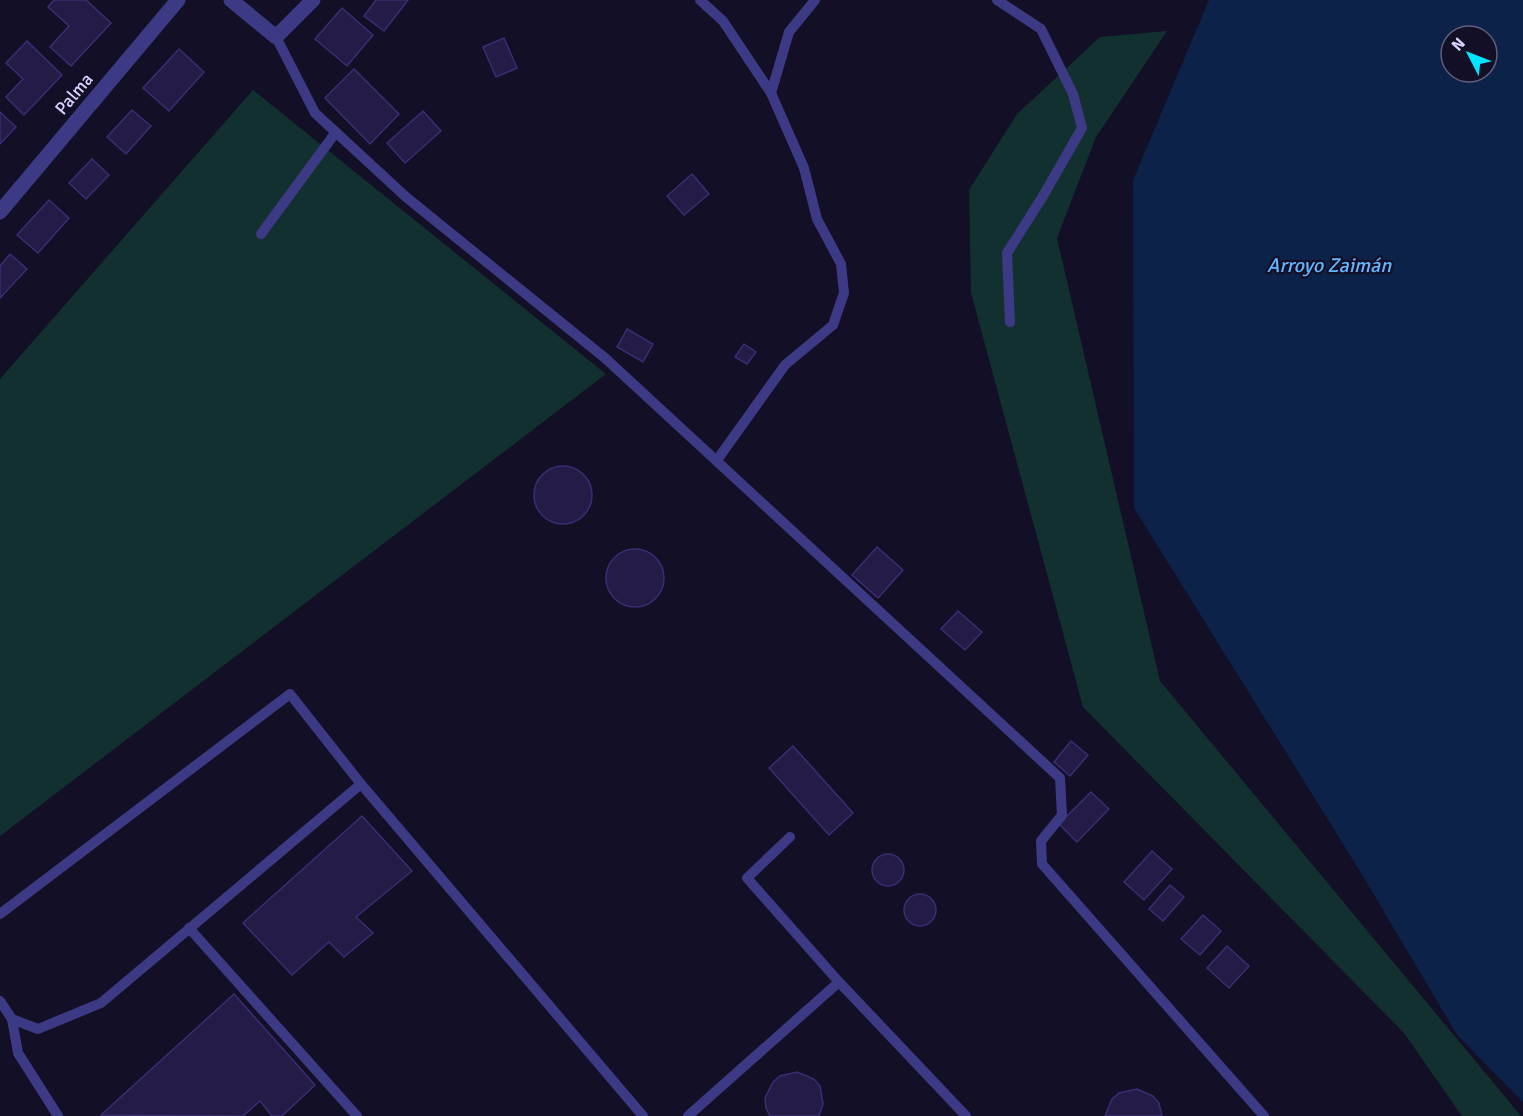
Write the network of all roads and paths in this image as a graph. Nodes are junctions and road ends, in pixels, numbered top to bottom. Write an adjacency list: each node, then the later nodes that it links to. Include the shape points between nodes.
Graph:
1 (178, 0): 10 (street, Palma)
2 (231, 0): 7 (street)
3 (314, 0): 7 (street)
4 (700, 0): 8 (lane, via 723,21)
5 (815, 0): 8 (lane, via 789,32)
6 (997, 0): 12 (lane, via 1041,29 1073,94 1082,128 1007,253)
7 (276, 37): 9 (lane, via 315,113)
8 (771, 93): 13 (lane, via 804,168 817,219 841,264 844,293 833,325 785,365)
9 (336, 132): 11 (lane); 13 (lane, via 406,197 605,358)
10 (0, 212)
11 (261, 234)
12 (1010, 322)
13 (717, 460): 26 (lane, via 1060,778 1062,815 1041,841 1042,864)
14 (360, 784): 16 (lane, via 290,694); 17 (lane); 23 (lane)
15 (790, 837): 18 (lane, via 747,878)
16 (0, 914)
17 (189, 928): 20 (lane, via 101,1003 38,1029); 22 (lane)
18 (838, 982): 24 (lane); 25 (lane)
19 (0, 1001): 20 (lane)
20 (12, 1019): 21 (lane, via 18,1053)
21 (58, 1116)
22 (357, 1116)
23 (643, 1116)
24 (688, 1116)
25 (966, 1116)
26 (1264, 1116)

